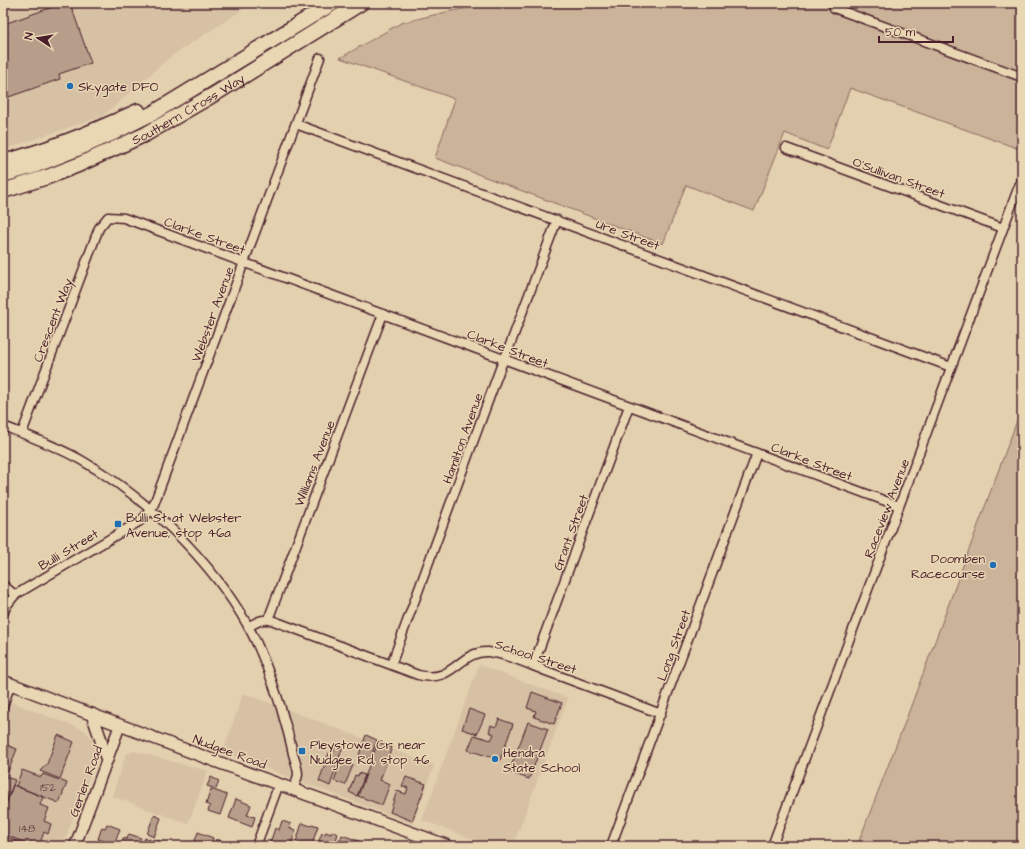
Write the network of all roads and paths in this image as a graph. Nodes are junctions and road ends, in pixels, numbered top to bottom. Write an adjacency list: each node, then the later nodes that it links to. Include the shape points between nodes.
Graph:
1 (334, 3): 6 (highway, Southern Cross Way)
2 (361, 3): 12 (highway, Southern Cross Way, via 146,134 78,165)
3 (834, 8): 5 (street)
4 (320, 58): 7 (street, Webster Avenue)
5 (1022, 77)
6 (169, 104): 9 (highway, via 148,106 81,136); 10 (highway, Southern Cross Way, via 109,135 34,166)
7 (296, 124): 14 (street, Ure Street); 16 (street, Webster Avenue)
8 (786, 148): 15 (street, O'Sullivan Street)
9 (3, 162)
10 (3, 175)
11 (1022, 178): 15 (street, Raceview Avenue)
12 (3, 191)
13 (108, 217): 16 (street, Clarke Street, via 124,218); 22 (street, Crescent Way, via 99,228)
14 (556, 220): 18 (street, Hamilton Avenue); 19 (street, Ure Street)
15 (1003, 228): 19 (street, Raceview Avenue)
16 (244, 262): 17 (street, Clarke Street); 25 (street, Webster Avenue)
17 (383, 314): 18 (street, Clarke Street); 29 (street, Williams Avenue)
18 (504, 359): 20 (street, Clarke Street); 31 (street, Hamilton Avenue)
19 (951, 367): 24 (street, Raceview Avenue)
20 (629, 406): 23 (street, Clarke Street); 32 (street, Grant Street)
21 (3, 426): 22 (street)
22 (22, 433): 25 (street, via 93,467 133,494)
23 (757, 453): 24 (street, Clarke Street); 36 (street, Long Street)
24 (899, 506): 45 (street, Raceview Avenue)
25 (151, 510): 27 (street, Bulli Street, via 140,521); 30 (street, via 210,570)
26 (3, 585): 27 (street)
27 (15, 595): 28 (street, Bulli Street)
28 (3, 614)
29 (268, 620): 30 (street, via 258,621); 31 (street, School Street)
30 (248, 627): 40 (street, via 272,682 288,731 298,775)
31 (391, 665): 32 (street, School Street, via 425,677 437,676 448,672 470,655 494,652)
32 (532, 666): 36 (street, School Street)
33 (8, 683): 34 (lane); 35 (main road, Nudgee Road)
34 (3, 712)
35 (92, 714): 37 (main road, Nudgee Road); 38 (main road)
36 (660, 714): 44 (street, Long Street)
37 (120, 725): 38 (street, Gerler Road); 39 (main road, Nudgee Road)
38 (107, 760): 42 (street, Gerler Road)
39 (279, 784): 40 (main road, Nudgee Road); 43 (street)
40 (293, 789): 41 (main road, Nudgee Road)
41 (444, 845)
42 (75, 846)
43 (256, 846)
44 (612, 846)
45 (772, 846)

